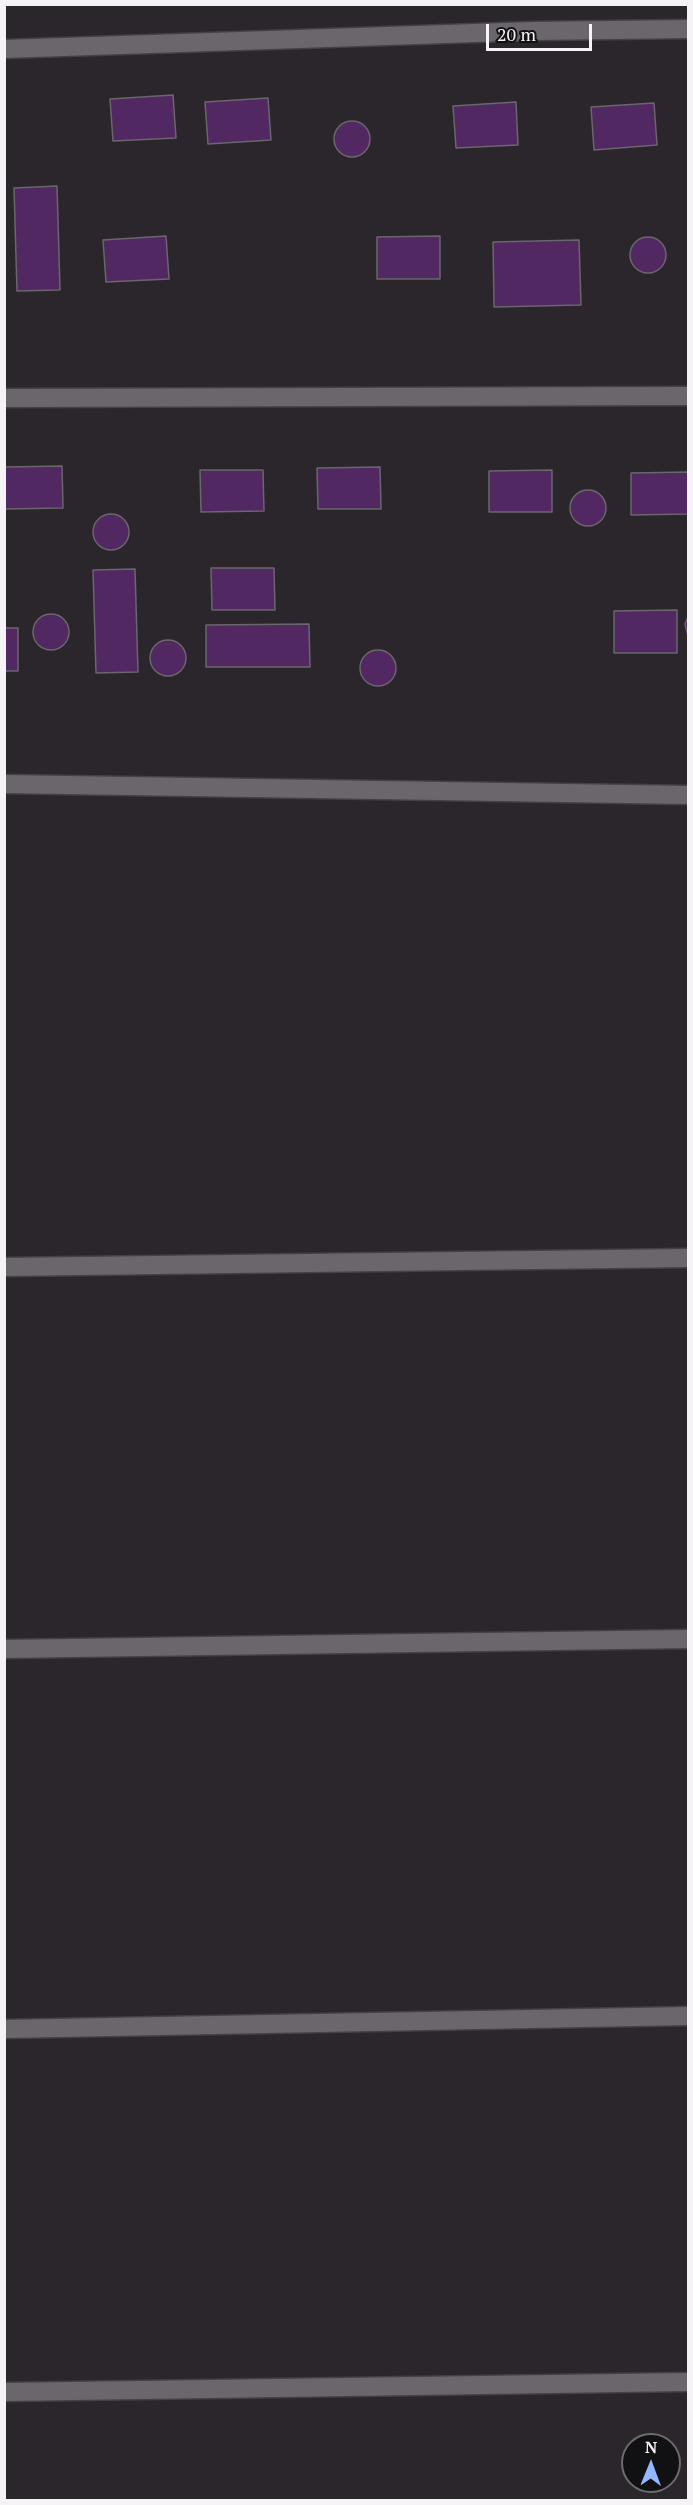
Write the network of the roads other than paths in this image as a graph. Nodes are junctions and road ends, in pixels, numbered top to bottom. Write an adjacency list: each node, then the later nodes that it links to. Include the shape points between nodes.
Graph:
1 (688, 30): 2 (street)
2 (4, 49)
3 (688, 396): 4 (street)
4 (4, 398)
5 (4, 784): 6 (street)
6 (688, 795)
7 (688, 1258): 8 (street)
8 (4, 1267)
9 (688, 1639): 10 (street)
10 (4, 1649)
11 (688, 2016): 12 (street)
12 (4, 2029)
13 (688, 2382): 14 (street)
14 (4, 2392)

